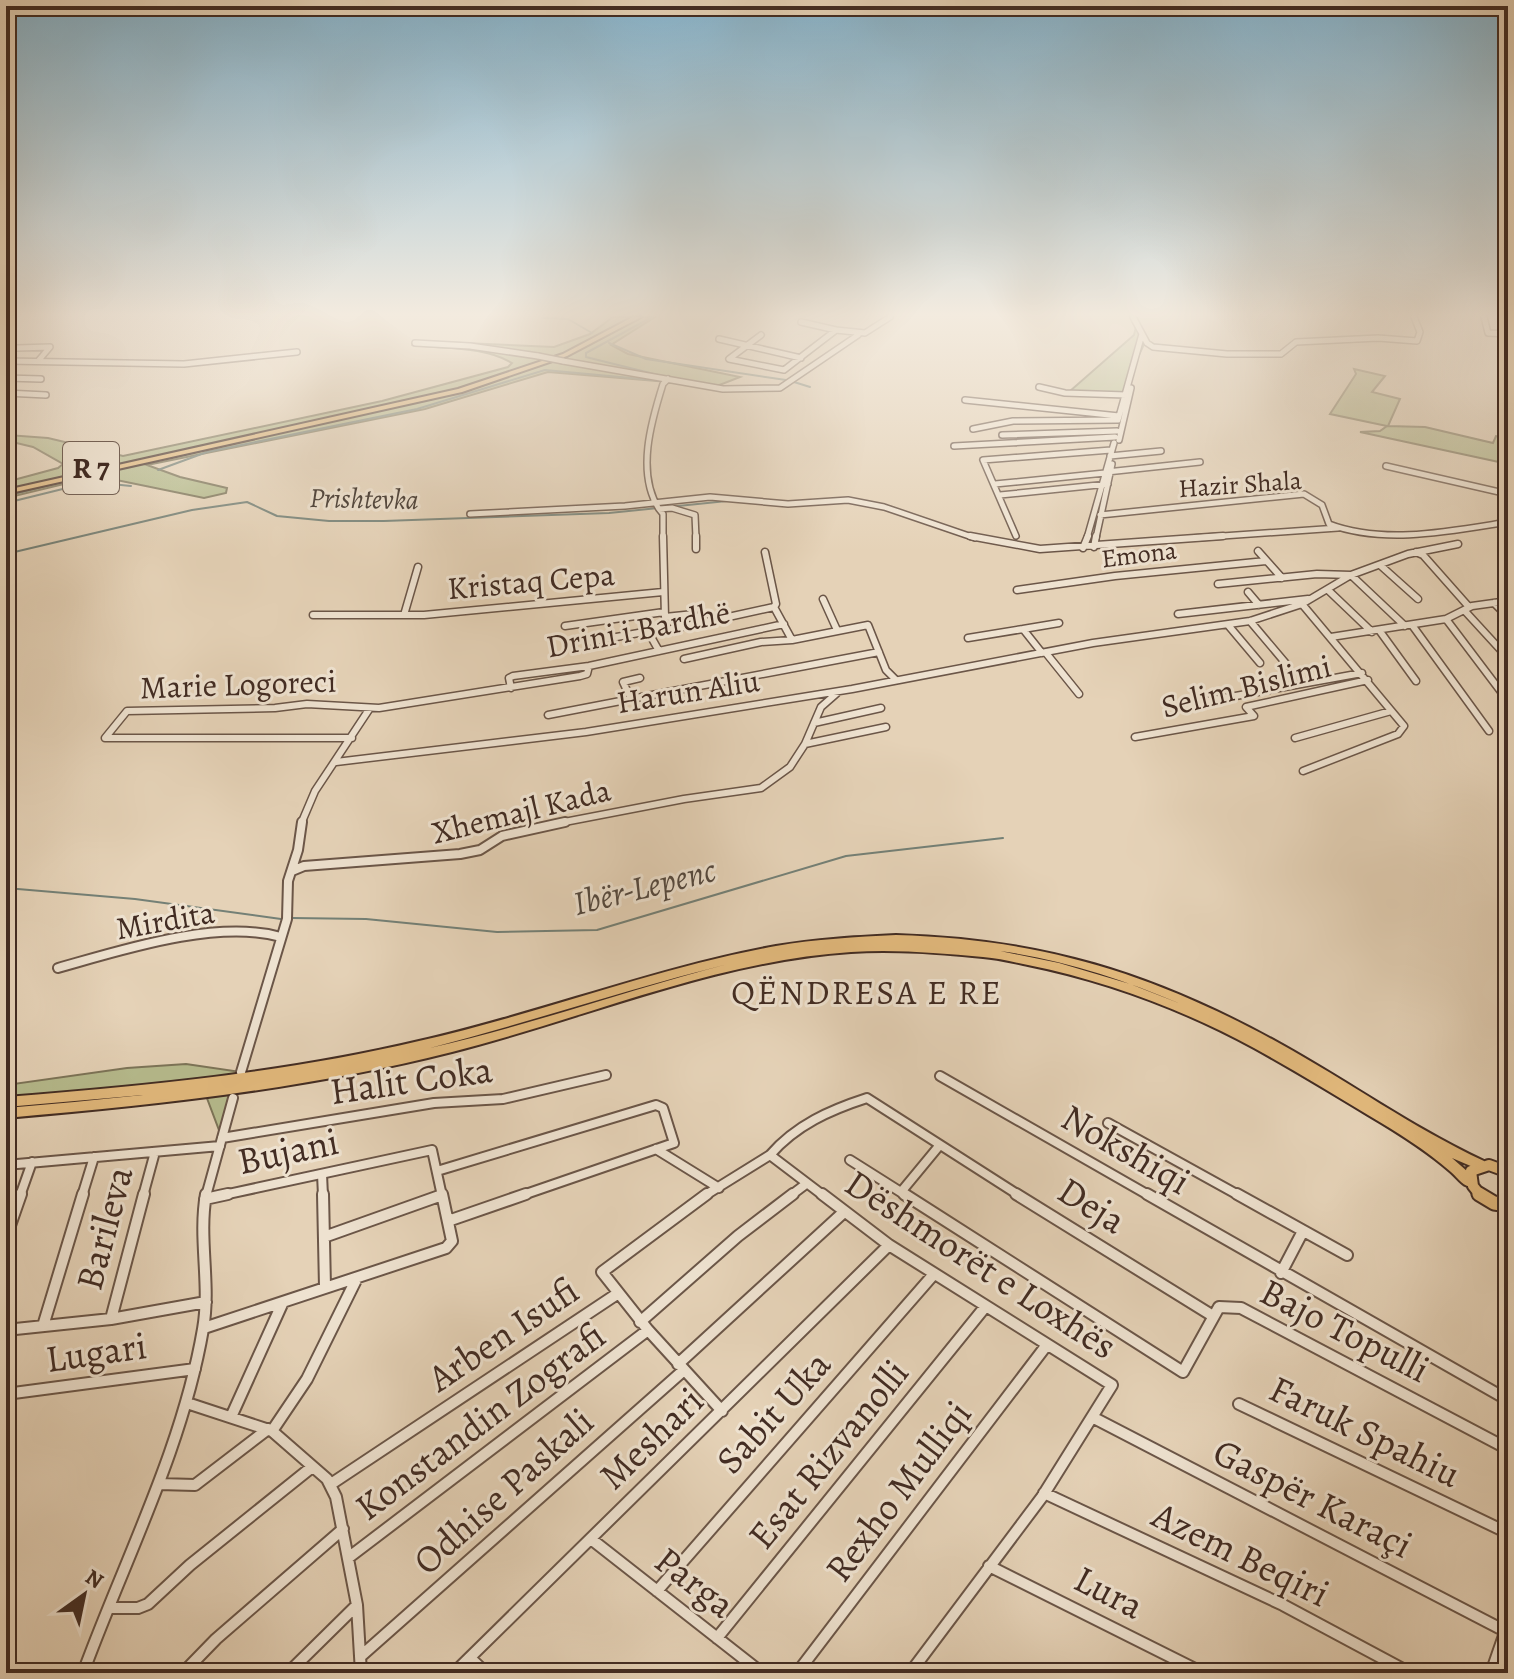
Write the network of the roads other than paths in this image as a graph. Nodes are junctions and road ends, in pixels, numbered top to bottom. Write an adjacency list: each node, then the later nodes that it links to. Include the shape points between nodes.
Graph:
1 (433, 395): 18 (highway, R 7)
2 (443, 395): 18 (highway, R 7)
3 (660, 395): 21 (street, via 651,421 648,493)
4 (1126, 395): 6 (street); 9 (street)
5 (965, 400): 6 (street)
6 (1119, 418): 7 (street, via 1013,421); 9 (street)
7 (973, 429)
8 (1002, 435): 9 (street)
9 (1116, 439): 10 (street); 12 (street)
10 (954, 446)
11 (1161, 451): 12 (street)
12 (1111, 454): 15 (street); 16 (street, via 983,460)
13 (1200, 462): 15 (street)
14 (1386, 466): 19 (street)
15 (1107, 473): 16 (street); 17 (street)
16 (995, 484): 20 (street)
17 (1105, 484): 20 (street); 23 (street); 25 (street)
18 (6, 491)
19 (1508, 494)
20 (1000, 495): 27 (street)
21 (656, 506): 22 (street); 30 (street, via 710,497 788,504 848,500 1011,547); 31 (street, via 695,515); 43 (street, via 663,514)
22 (470, 514)
23 (1100, 515): 25 (street); 26 (street, Hazir Shala, via 1306,494 1320,502 1329,524)
24 (1508, 522): 26 (street, Hazir Shala, via 1396,535)
25 (1095, 525): 29 (street); 30 (street)
26 (1338, 528): 29 (street)
27 (1016, 536)
28 (1458, 544): 34 (street, Harun Aliu)
29 (1094, 547): 30 (street)
30 (1083, 548)
31 (696, 549)
32 (1258, 551): 35 (street)
33 (765, 552): 52 (street)
34 (1416, 552): 36 (street, Harun Aliu); 53 (street)
35 (1266, 561): 39 (street); 41 (street, Emona)
36 (1380, 565): 38 (street, Harun Aliu); 47 (street)
37 (418, 567): 57 (street, Kristaq Cepa)
38 (1351, 575): 39 (street); 42 (street, Harun Aliu); 66 (street)
39 (1282, 578): 40 (street)
40 (1218, 584)
41 (1017, 590)
42 (1328, 590): 45 (street, Harun Aliu); 70 (street)
43 (663, 592): 54 (street); 57 (street, Kristaq Cepa)
44 (1248, 592): 51 (street)
45 (1314, 598): 50 (street, Harun Aliu); 51 (street)
46 (823, 599): 69 (street)
47 (1418, 599)
48 (1508, 601): 49 (street)
49 (1494, 603): 53 (street); 58 (street)
50 (1302, 604): 60 (street, Harun Aliu); 71 (street)
51 (1259, 605): 55 (street)
52 (774, 607): 61 (street); 63 (street)
53 (1466, 609): 59 (street); 78 (street)
54 (664, 612): 61 (street, via 665,617 694,614); 65 (street)
55 (1178, 614)
56 (313, 615): 57 (street, Kristaq Cepa)
57 (404, 615)
58 (1508, 617)
59 (1446, 619): 66 (street); 93 (street)
60 (1250, 621): 64 (street, Harun Aliu); 82 (street)
61 (701, 623): 68 (street)
62 (1059, 623): 67 (street)
63 (784, 624): 73 (street); 75 (street, Drini i Bardhë)
64 (1228, 625): 77 (street, Harun Aliu); 80 (street)
65 (565, 626)
66 (1408, 626): 70 (street); 100 (street)
67 (1023, 629): 72 (street); 77 (street)
68 (667, 630)
69 (837, 630): 73 (street); 76 (street, via 869,626)
70 (1376, 631): 71 (street); 87 (street)
71 (1331, 637): 83 (street)
72 (968, 638)
73 (792, 640): 79 (street)
74 (589, 642): 75 (street, via 644,632)
75 (659, 651): 81 (street, Drini i Bardhë)
76 (879, 652): 85 (street); 91 (street)
77 (1044, 653): 85 (street, Harun Aliu); 90 (street)
78 (1508, 658)
79 (684, 659)
80 (1260, 663)
81 (589, 666): 88 (street, Marie Logoreci, via 585,675); 88 (street, Drini i Bardhë, via 513,676)
82 (1288, 666)
83 (1362, 673): 86 (street); 92 (street)
84 (640, 678): 91 (street, via 623,682)
85 (895, 679): 89 (street, Harun Aliu)
86 (1368, 680): 96 (street); 101 (street, Selim Bislimi, via 1246,707 1254,716)
87 (1416, 681)
88 (511, 688): 94 (street, Marie Logoreci)
89 (840, 691): 98 (street, via 821,707); 105 (street, Harun Aliu, via 566,735)
90 (1079, 694)
91 (631, 699): 97 (street)
92 (1208, 701)
93 (1508, 701)
94 (370, 708): 102 (street); 102 (street, Marie Logoreci, via 307,704 130,710 105,736)
95 (881, 708): 98 (street)
96 (1391, 711): 103 (street); 106 (street, via 1404,726 1401,732)
97 (548, 715)
98 (814, 723): 104 (street)
99 (886, 727): 104 (street)
100 (1489, 731)
101 (1135, 737)
102 (352, 738): 105 (street)
103 (1295, 738)
104 (805, 744): 107 (street, Xhemajl Kada, via 781,776 761,788 529,829 460,854)
105 (336, 762): 107 (street, via 315,791 301,824)
106 (1303, 771)
107 (292, 871): 108 (street)
108 (281, 937): 109 (street, Mirdita, via 263,931 230,933 121,951); 110 (street)
109 (58, 968)
110 (241, 1072)
111 (606, 1075): 117 (street, Halit Coka, via 503,1099 434,1103)
112 (940, 1076): 144 (street, Nokshiqi)
113 (233, 1098): 117 (street)
114 (6, 1102): 126 (highway, via 279,1073 472,1033 756,954 839,942 933,940 1050,956 1177,996 1249,1030)
115 (6, 1113): 130 (highway, via 166,1098 316,1076 474,1042 780,957 857,948 933,948 1048,963 1182,1006 1298,1067 1439,1156)
116 (1108, 1123): 139 (street, Nokshiqi)
117 (221, 1142): 120 (street, Halit Coka); 135 (street)
118 (939, 1146): 121 (street, Deja, via 867,1098 819,1117); 133 (street); 152 (street, Deja)
119 (656, 1149): 127 (street, via 674,1143 659,1105); 132 (street); 138 (street)
120 (155, 1152): 122 (street, Halit Coka); 153 (street, Barileva)
121 (770, 1155): 131 (street, Dëshmorët e Loxhës); 132 (street)
122 (94, 1157): 124 (street, Halit Coka); 154 (street)
123 (850, 1160): 133 (street)
124 (32, 1162): 125 (street, Halit Coka); 140 (street)
125 (6, 1165)
126 (1480, 1165): 128 (main road); 130 (main road, via 1471,1171)
127 (437, 1171): 129 (street, Bujani, via 432,1150); 134 (street)
128 (1508, 1172)
129 (322, 1174): 135 (street, Bujani); 141 (street)
130 (1471, 1183): 136 (main road, via 1485,1199)
131 (806, 1184): 137 (street, Dëshmorët e Loxhës); 155 (street, Konstandin Zografi, via 738,1236)
132 (719, 1188): 148 (street, via 605,1266 602,1272)
133 (901, 1192): 152 (street, Bajo Topulli, via 1183,1372)
134 (442, 1195): 138 (street); 141 (street)
135 (205, 1199): 149 (street)
136 (1507, 1205)
137 (844, 1212): 142 (street, Dëshmorët e Loxhës); 159 (street, Odhise Paskali)
138 (448, 1221): 146 (street, via 452,1241 446,1248)
139 (1303, 1231): 143 (street, Nokshiqi); 144 (street)
140 (6, 1237)
141 (324, 1237): 147 (street)
142 (889, 1245): 145 (street, Dëshmorët e Loxhës); 165 (street, Meshari)
143 (1347, 1255)
144 (1281, 1273): 162 (street, Nokshiqi)
145 (934, 1274): 151 (street, Dëshmorët e Loxhës); 179 (street, Sabit Uka)
146 (357, 1278): 147 (street); 168 (street, via 307,1379)
147 (325, 1287): 150 (street)
148 (617, 1294): 155 (street, Arben Isufi); 172 (street, Arben Isufi)
149 (206, 1302): 153 (street); 156 (street)
150 (283, 1302): 156 (street); 166 (street)
151 (985, 1307): 158 (street, Dëshmorët e Loxhës); 183 (street, Esat Rizvanolli)
152 (1213, 1316): 169 (street, Bajo Topulli, via 1224,1306 1253,1313)
153 (111, 1319): 154 (street)
154 (43, 1326): 157 (street)
155 (644, 1326): 159 (street, Arben Isufi); 177 (street, Konstandin Zografi)
156 (204, 1328): 160 (street)
157 (6, 1330)
158 (1046, 1346): 167 (street, Dëshmorët e Loxhës, via 1112,1385); 193 (street, Rexho Mulliqi)
159 (681, 1367): 165 (street, Arben Isufi); 184 (street, Odhise Paskali)
160 (195, 1369): 161 (street, Lugari); 163 (street)
161 (6, 1394)
162 (1508, 1400)
163 (187, 1403): 166 (street); 171 (street)
164 (1239, 1404): 175 (street, Faruk Spahiu)
165 (722, 1411): 176 (street, Meshari)
166 (231, 1417): 168 (street)
167 (1094, 1418): 173 (street, Dëshmorët e Loxhës); 182 (street, Gaspër Karaçi)
168 (270, 1430): 170 (street); 171 (street, via 195,1485)
169 (1508, 1449)
170 (312, 1467): 172 (street); 181 (street, via 143,1607)
171 (159, 1484): 181 (street)
172 (331, 1484): 174 (street)
173 (1044, 1493): 178 (street, Dëshmorët e Loxhës); 196 (street, Azem Beqiri, via 1283,1605)
174 (343, 1529): 177 (street); 187 (street)
175 (1508, 1533)
176 (591, 1539): 179 (street, Parga); 185 (street, Meshari)
177 (348, 1558): 180 (street)
178 (989, 1566): 194 (street, Dëshmorët e Loxhës); 195 (street, Lura)
179 (657, 1591): 183 (street, Parga)
180 (357, 1605): 184 (street); 188 (street)
181 (109, 1608): 186 (street)
182 (1506, 1628): 197 (street)
183 (717, 1638): 192 (street, Parga)
184 (361, 1656): 189 (street)
185 (470, 1658): 190 (street, Meshari); 191 (street)
186 (86, 1670)
187 (183, 1673)
188 (288, 1673)
189 (361, 1673)
190 (454, 1673)
191 (486, 1673)
192 (762, 1673)
193 (797, 1673)
194 (910, 1673)
195 (1203, 1673)
196 (1410, 1673)
197 (1491, 1673)

